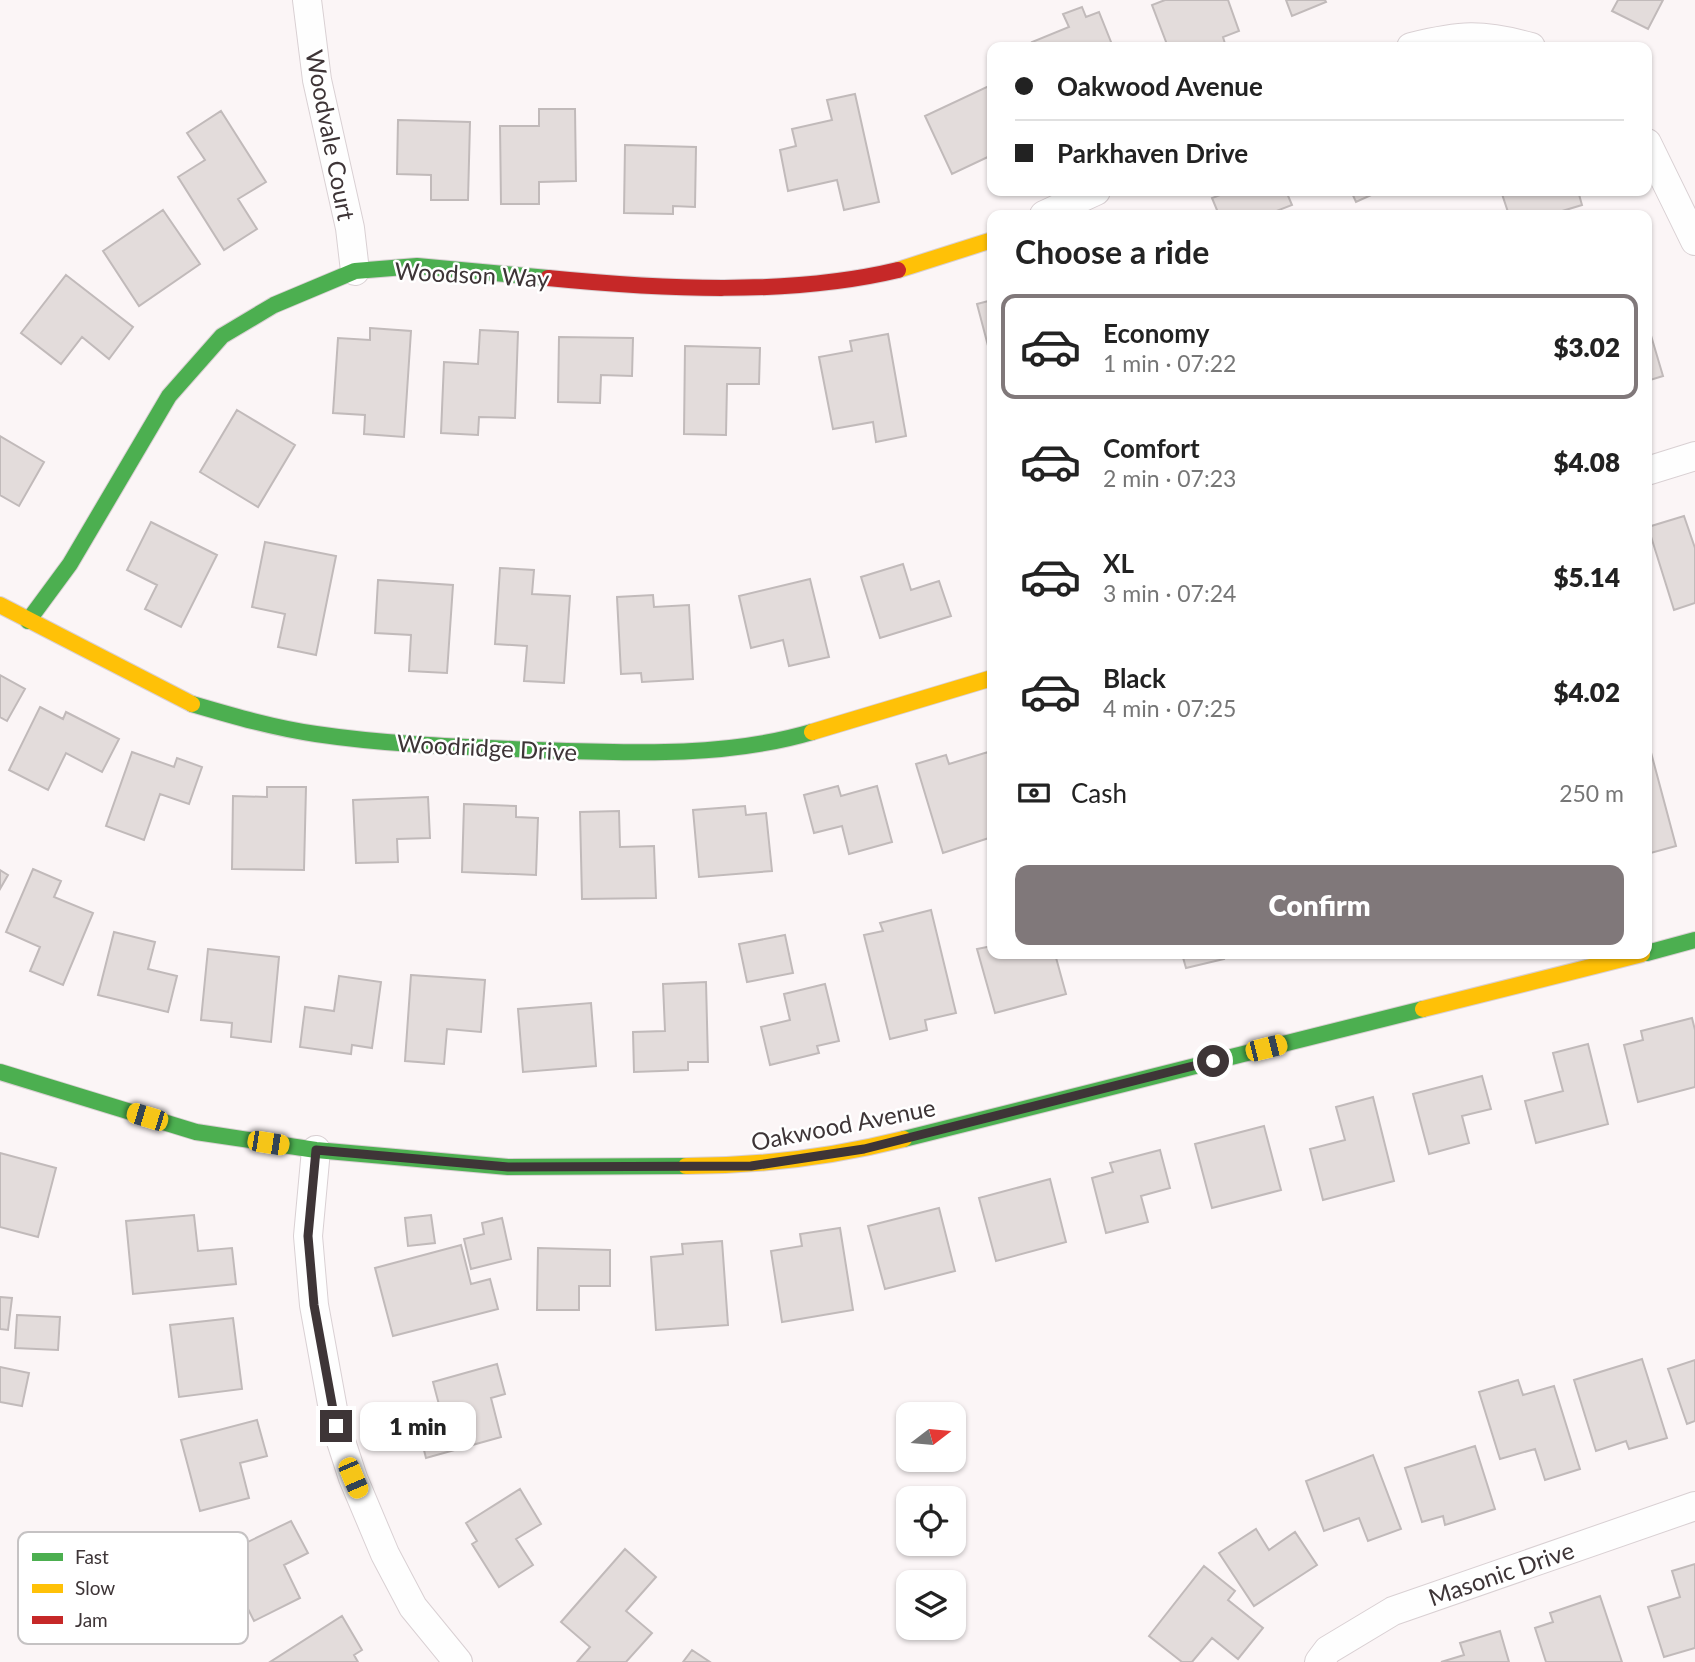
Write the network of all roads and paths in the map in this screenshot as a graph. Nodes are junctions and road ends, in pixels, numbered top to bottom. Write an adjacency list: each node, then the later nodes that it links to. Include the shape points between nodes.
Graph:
1 (307, 0): 9 (street, Woodvale Court, via 317,80 351,228)
2 (1432, 42): 3 (street, via 1458,36)
3 (1513, 42)
4 (1652, 153): 8 (street)
5 (1085, 196): 6 (street)
6 (1055, 210)
7 (987, 242): 9 (street, Woodson Way, via 851,281 777,287 596,283 417,267)
8 (1695, 242)
9 (355, 271): 13 (street, Woodson Way, via 274,305 222,336 169,396 70,564)
10 (1695, 456): 11 (street)
11 (1652, 469)
12 (0, 606): 13 (street, Woodridge Drive)
13 (29, 621): 14 (street, Woodridge Drive, via 184,701 314,734 404,744 617,753 703,751 774,743)
14 (987, 679)
15 (1695, 940): 16 (street, Oakwood Avenue)
16 (1652, 951)
17 (1620, 959): 19 (street, Oakwood Avenue, via 864,1149 751,1166 508,1167)
18 (0, 1072): 19 (street, Oakwood Avenue, via 196,1132)
19 (316, 1150): 21 (street, via 308,1236 314,1305 336,1426 353,1478 401,1586)
20 (1695, 1506): 22 (street, Masonic Drive, via 1393,1611 1328,1650)
21 (458, 1662)
22 (1320, 1662)

